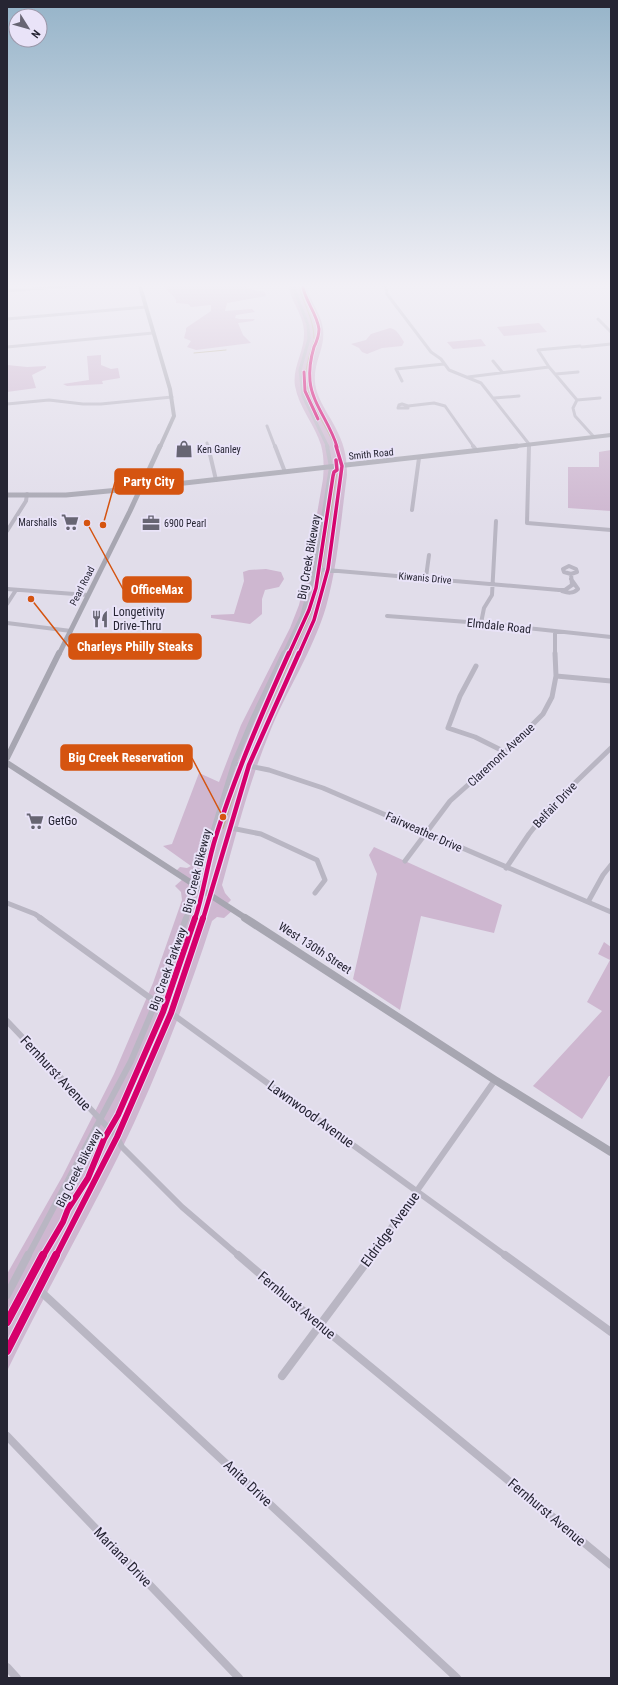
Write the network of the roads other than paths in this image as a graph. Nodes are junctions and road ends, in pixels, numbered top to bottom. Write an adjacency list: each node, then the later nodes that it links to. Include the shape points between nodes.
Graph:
1 (493, 361): 8 (street)
2 (162, 362): 14 (main road, Pearl Road)
3 (302, 362): 28 (street, Big Creek Parkway, via 300,370 303,396 326,442)
4 (311, 362): 27 (street, Big Creek Parkway, via 310,382 314,396 334,437)
5 (546, 362): 7 (street)
6 (444, 364): 11 (street, via 449,370); 12 (street, via 396,369)
7 (549, 367): 8 (street); 10 (street)
8 (502, 372): 11 (street)
9 (578, 372): 10 (street)
10 (556, 374): 17 (street)
11 (467, 377): 15 (street, via 481,383)
12 (402, 381)
13 (519, 396): 15 (street)
14 (172, 397): 18 (street, via 101,404 49,400); 31 (main road, Pearl Road, via 172,422)
15 (494, 398): 24 (street)
16 (600, 398): 17 (street)
17 (577, 400): 22 (street, via 573,408 575,416)
18 (7, 404)
19 (408, 406): 25 (street, via 434,403 445,406)
20 (267, 426): 29 (street)
21 (611, 435): 22 (main road, Smith Road)
22 (594, 437): 24 (main road, Smith Road)
23 (207, 443): 30 (street)
24 (529, 444): 25 (main road, Smith Road); 36 (street, via 527,523)
25 (475, 451): 26 (main road, Smith Road)
26 (419, 458): 27 (main road, Smith Road); 34 (street)
27 (342, 466): 28 (main road, Smith Road); 40 (street, Big Creek Parkway)
28 (331, 467): 29 (main road, Smith Road); 39 (street, Big Creek Parkway)
29 (285, 472): 30 (main road, Smith Road)
30 (216, 480): 31 (main road, Smith Road)
31 (140, 488): 32 (main road, Smith Road); 46 (main road, Pearl Road)
32 (27, 494): 33 (main road, Smith Road); 37 (street, via 26,501)
33 (7, 495)
34 (412, 510)
35 (496, 521): 42 (street)
36 (611, 530)
37 (7, 531)
38 (429, 556): 41 (street)
39 (315, 569): 40 (street, Kiwanis Drive); 61 (street, Big Creek Parkway, via 302,616)
40 (328, 569): 41 (street, Kiwanis Drive); 62 (street, Big Creek Parkway, via 314,620)
41 (426, 577): 42 (street, Kiwanis Drive)
42 (492, 584): 45 (street, Kiwanis Drive); 50 (street, via 492,595 484,608)
43 (7, 589): 44 (street)
44 (16, 590): 46 (street); 47 (street)
45 (560, 590): 45 (street, Kiwanis Drive, via 567,593 578,589 571,576 572,585)
46 (88, 595): 51 (main road, Pearl Road)
47 (7, 604)
48 (387, 616): 50 (street, Elmdale Road)
49 (7, 623): 51 (street)
50 (481, 623): 52 (street, Elmdale Road)
51 (71, 631): 59 (main road, Pearl Road)
52 (555, 632): 53 (street, Elmdale Road); 55 (street, Claremont Avenue)
53 (611, 637)
54 (476, 666): 58 (street, via 448,728 475,737)
55 (556, 676): 56 (street); 58 (street, Claremont Avenue, via 552,697 543,714)
56 (611, 681)
57 (611, 748): 67 (street, Belfair Drive, via 551,806)
58 (505, 752): 64 (street, Claremont Avenue, via 450,802)
59 (7, 758)
60 (7, 763): 68 (main road, West 130th Street)
61 (234, 763): 62 (street, Fairweather Drive); 68 (street, Big Creek Parkway)
62 (249, 765): 63 (street, Big Creek Parkway); 64 (street, Fairweather Drive, via 322,788)
63 (231, 828): 69 (street, via 261,834 317,860 325,880); 70 (street, Big Creek Parkway)
64 (425, 832): 65 (street, Claremont Avenue); 67 (street, Fairweather Drive)
65 (405, 861)
66 (611, 864): 71 (street)
67 (506, 868): 71 (street, Fairweather Drive)
68 (196, 884): 70 (main road, West 130th Street); 74 (street, Big Creek Parkway)
69 (315, 893)
70 (212, 894): 75 (street, Big Creek Parkway); 77 (main road, West 130th Street)
71 (588, 902): 73 (street, Fairweather Drive)
72 (7, 903): 74 (street, Lawnwood Avenue, via 35,914)
73 (611, 912)
74 (156, 1002): 75 (street, Lawnwood Avenue); 78 (street, Big Creek Parkway, via 131,1061)
75 (171, 1013): 79 (street, Big Creek Parkway); 81 (street, Lawnwood Avenue)
76 (7, 1021): 78 (street, Fernhurst Avenue)
77 (495, 1080): 80 (main road, West 130th Street); 81 (street, Eldridge Avenue)
78 (100, 1121): 79 (street, Fernhurst Avenue); 83 (street, Big Creek Parkway)
79 (117, 1138): 82 (street, Big Creek Parkway); 84 (street, Fernhurst Avenue, via 122,1147 182,1207)
80 (611, 1152)
81 (418, 1191): 84 (street, Eldridge Avenue); 85 (street, Lawnwood Avenue)
82 (38, 1289): 86 (street, Big Creek Parkway); 93 (street, Anita Drive)
83 (7, 1295)
84 (321, 1326): 87 (street, Eldridge Avenue); 89 (street, Fernhurst Avenue)
85 (611, 1332)
86 (7, 1351)
87 (282, 1376)
88 (7, 1436): 92 (street, Mariana Drive)
89 (611, 1565)
90 (7, 1667): 91 (street)
91 (16, 1678)
92 (240, 1678)
93 (458, 1678)

